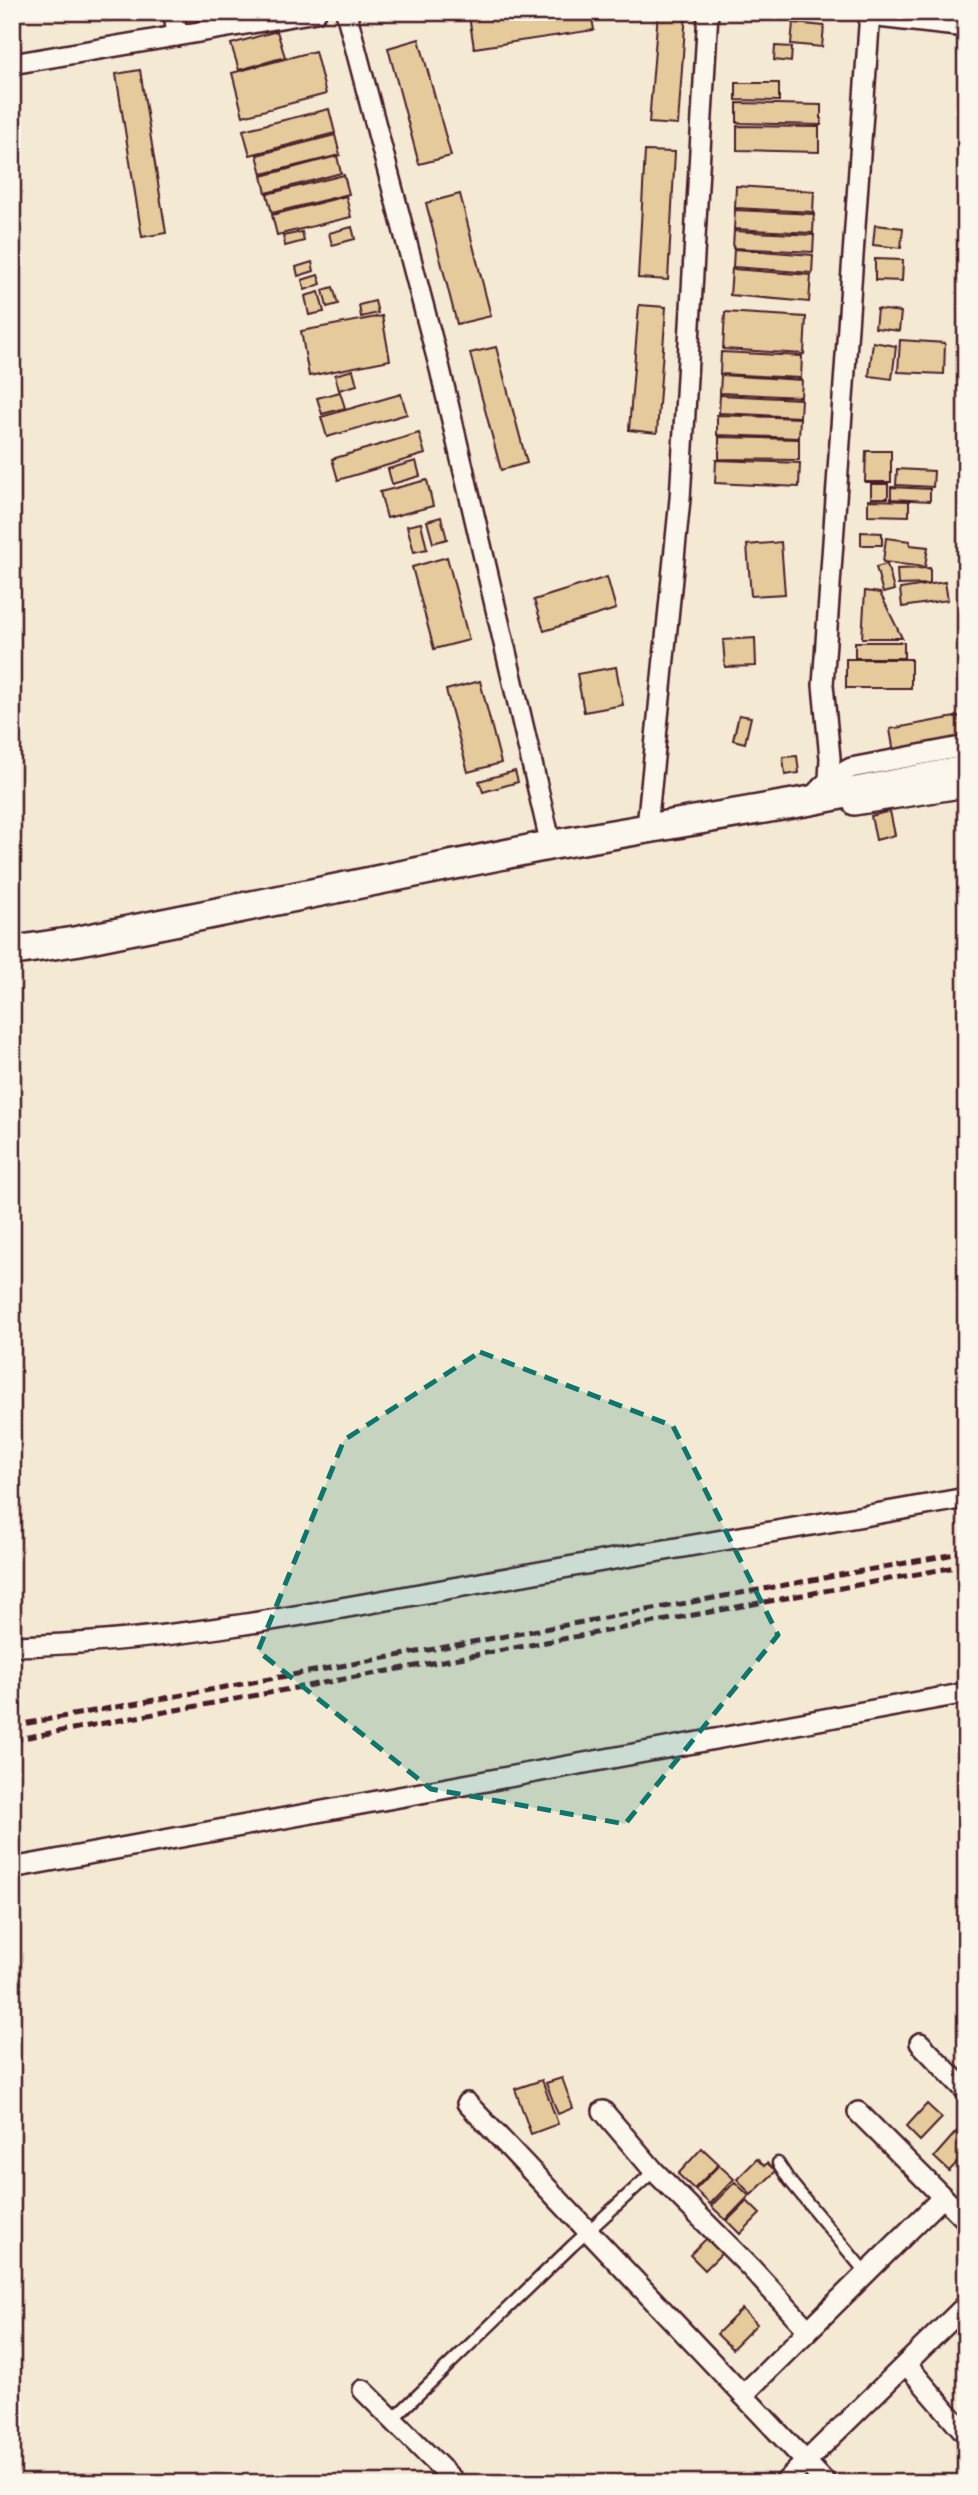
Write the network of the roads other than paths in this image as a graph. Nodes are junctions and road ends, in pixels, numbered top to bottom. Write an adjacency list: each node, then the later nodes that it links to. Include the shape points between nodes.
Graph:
1 (174, 12): 7 (street)
2 (316, 12): 7 (street)
3 (346, 12): 15 (street, via 440,369)
4 (708, 12): 14 (street, via 680,499)
5 (869, 14): 6 (street); 11 (street, via 823,685)
6 (966, 27)
7 (177, 36): 8 (street)
8 (12, 64)
9 (966, 746): 11 (street, via 851,768)
10 (966, 771): 13 (main road)
11 (829, 780): 13 (street)
12 (966, 787): 13 (street, via 861,804 834,806)
13 (808, 801): 14 (main road)
14 (647, 827): 15 (main road)
15 (551, 845): 16 (main road)
16 (12, 951)
17 (966, 1498): 18 (street, via 323,1613 99,1642)
18 (12, 1646)
19 (966, 1693): 20 (street)
20 (12, 1868)
21 (920, 2043): 22 (street)
22 (966, 2091)
23 (467, 2103): 30 (street)
24 (603, 2110): 27 (street)
25 (859, 2112): 28 (street)
26 (778, 2163): 31 (lane)
27 (654, 2171): 30 (lane); 33 (street)
28 (943, 2197): 29 (street); 31 (street)
29 (966, 2220)
30 (589, 2232): 36 (street); 37 (lane)
31 (866, 2273): 33 (street)
32 (966, 2305): 34 (street)
33 (808, 2330): 36 (street)
34 (906, 2364): 38 (street); 39 (street)
35 (363, 2390): 37 (street)
36 (743, 2395): 39 (street)
37 (393, 2419): 40 (street)
38 (966, 2434)
39 (806, 2462): 41 (street); 42 (street)
40 (456, 2483)
41 (784, 2483)
42 (826, 2483)

